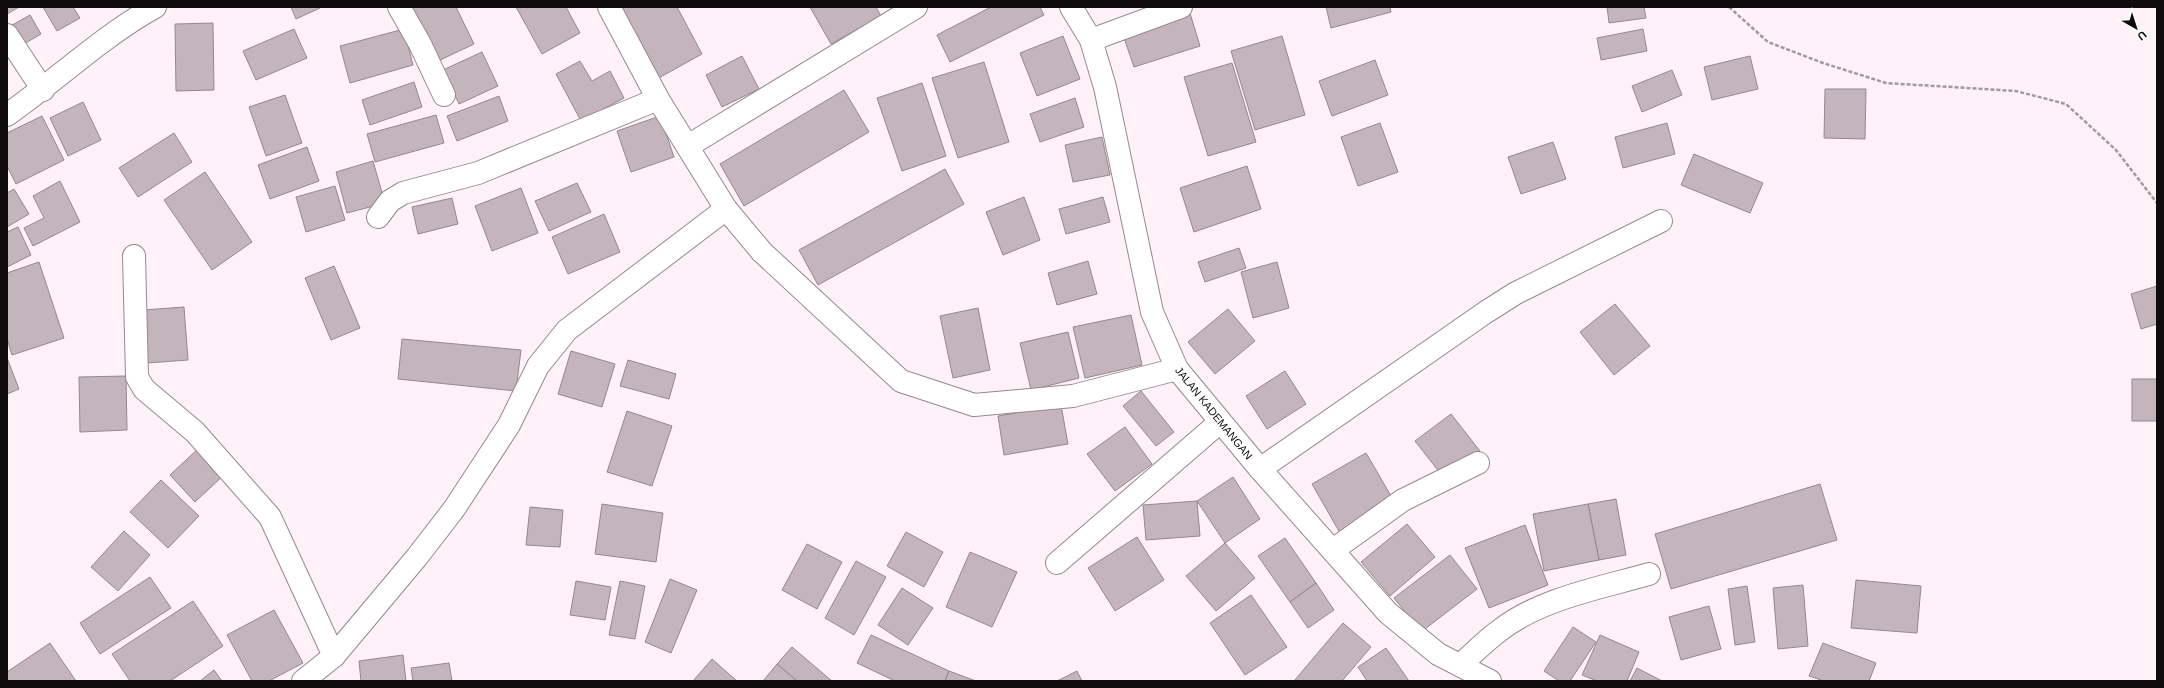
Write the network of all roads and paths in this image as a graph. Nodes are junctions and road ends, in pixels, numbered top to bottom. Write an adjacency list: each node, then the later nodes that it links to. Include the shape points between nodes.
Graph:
1 (155, 7): 10 (street, via 124,24)
2 (399, 7): 11 (street)
3 (609, 7): 12 (street)
4 (916, 7): 14 (street)
5 (1071, 7): 9 (street, JALAN KADEMANGAN)
6 (1181, 7): 9 (street)
7 (1729, 7): 15 (path, via 1768,42 1886,83 2016,91 2066,104 2116,150)
8 (7, 35): 10 (street)
9 (1091, 40): 20 (street, JALAN KADEMANGAN, via 1105,87 1152,312)
10 (43, 90): 13 (street)
11 (444, 95)
12 (658, 99): 14 (street); 17 (street, via 478,173 403,193 390,201)
13 (7, 116)
14 (688, 146): 16 (street)
15 (2157, 203)
16 (726, 209): 20 (street, via 762,252 900,381 974,404 1073,396); 27 (street, via 567,330 538,366 509,425 454,509)
17 (378, 217)
18 (1661, 221): 23 (street, via 1516,293)
19 (134, 256): 27 (street, via 137,376 144,389 195,432 270,517)
20 (1177, 369): 21 (street, JALAN KADEMANGAN)
21 (1220, 422): 23 (street, JALAN KADEMANGAN); 25 (street)
22 (1478, 463): 24 (street, via 1403,500)
23 (1260, 469): 24 (street, JALAN KADEMANGAN)
24 (1333, 550): 28 (street, JALAN KADEMANGAN, via 1388,613 1438,654)
25 (1057, 563)
26 (1648, 574): 28 (street, via 1563,598 1528,614 1499,630)
27 (334, 656): 29 (street)
28 (1460, 665): 30 (street, JALAN KADEMANGAN)
29 (303, 681)
30 (1490, 681)

